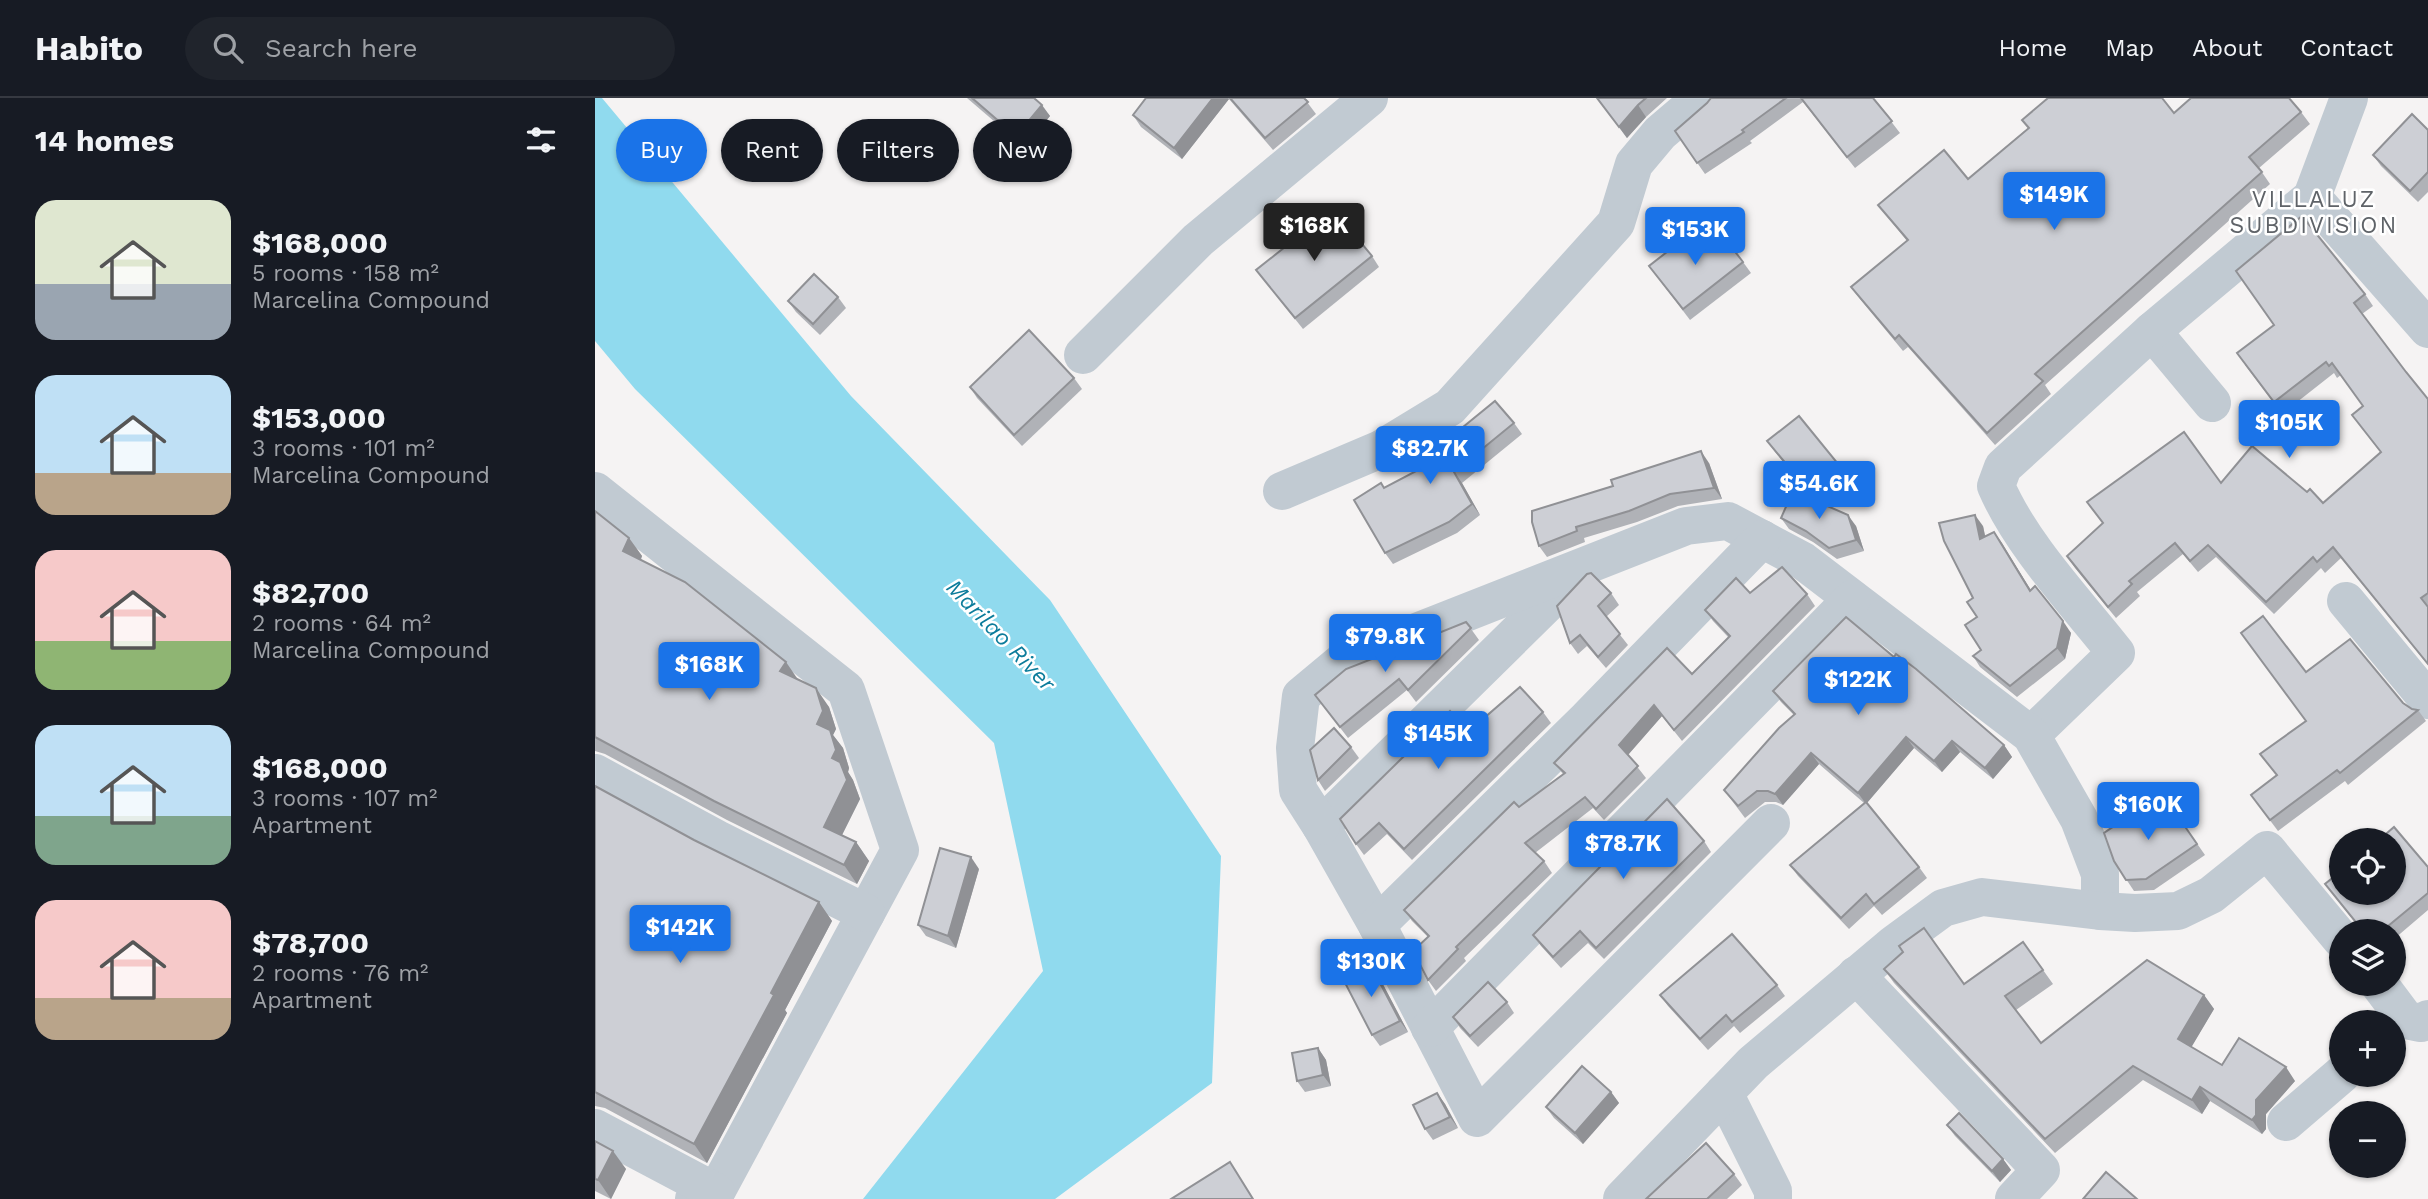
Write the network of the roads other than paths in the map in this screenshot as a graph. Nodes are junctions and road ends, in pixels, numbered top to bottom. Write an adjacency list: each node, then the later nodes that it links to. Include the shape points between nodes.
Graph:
1 (1369, 98): 7 (street, via 1198,240)
2 (1701, 98): 10 (street, via 1660,133 1634,164 1616,223 1450,407 1381,449)
3 (2349, 98): 4 (street)
4 (2312, 197): 5 (street); 6 (street)
5 (2428, 329)
6 (2152, 331): 8 (street); 16 (street, via 2003,467 1996,486 2037,553 2116,653)
7 (1083, 355)
8 (2212, 403)
9 (595, 491): 21 (street, via 846,690 900,850)
10 (1282, 491)
11 (1762, 538): 12 (street, via 1728,521 1686,526); 13 (street, via 1803,561); 22 (street, via 1587,719)
12 (1588, 564): 19 (street); 19 (street, via 1343,661 1301,696 1295,748 1298,790)
13 (1852, 599): 16 (street); 27 (street)
14 (2347, 601): 15 (street)
15 (2428, 700)
16 (2031, 735): 20 (street, via 2079,819 2101,874)
17 (595, 773): 21 (street)
18 (1771, 823): 27 (street, via 1477,1118)
19 (1321, 826): 22 (street)
20 (2100, 911): 23 (street, via 2178,911 2211,895 2267,850); 24 (street, via 1982,897 1943,908)
21 (866, 913): 32 (street)
22 (1377, 925): 27 (street)
23 (2329, 925)
24 (1856, 975): 29 (street); 35 (street, via 2041,1170)
25 (2388, 996): 26 (street)
26 (2409, 1023)
27 (1430, 1028)
28 (2329, 1085): 30 (street)
29 (1724, 1093): 33 (street); 34 (street)
30 (2286, 1122)
31 (595, 1128): 32 (street)
32 (705, 1196)
33 (1622, 1199)
34 (1773, 1199)
35 (2014, 1199)

